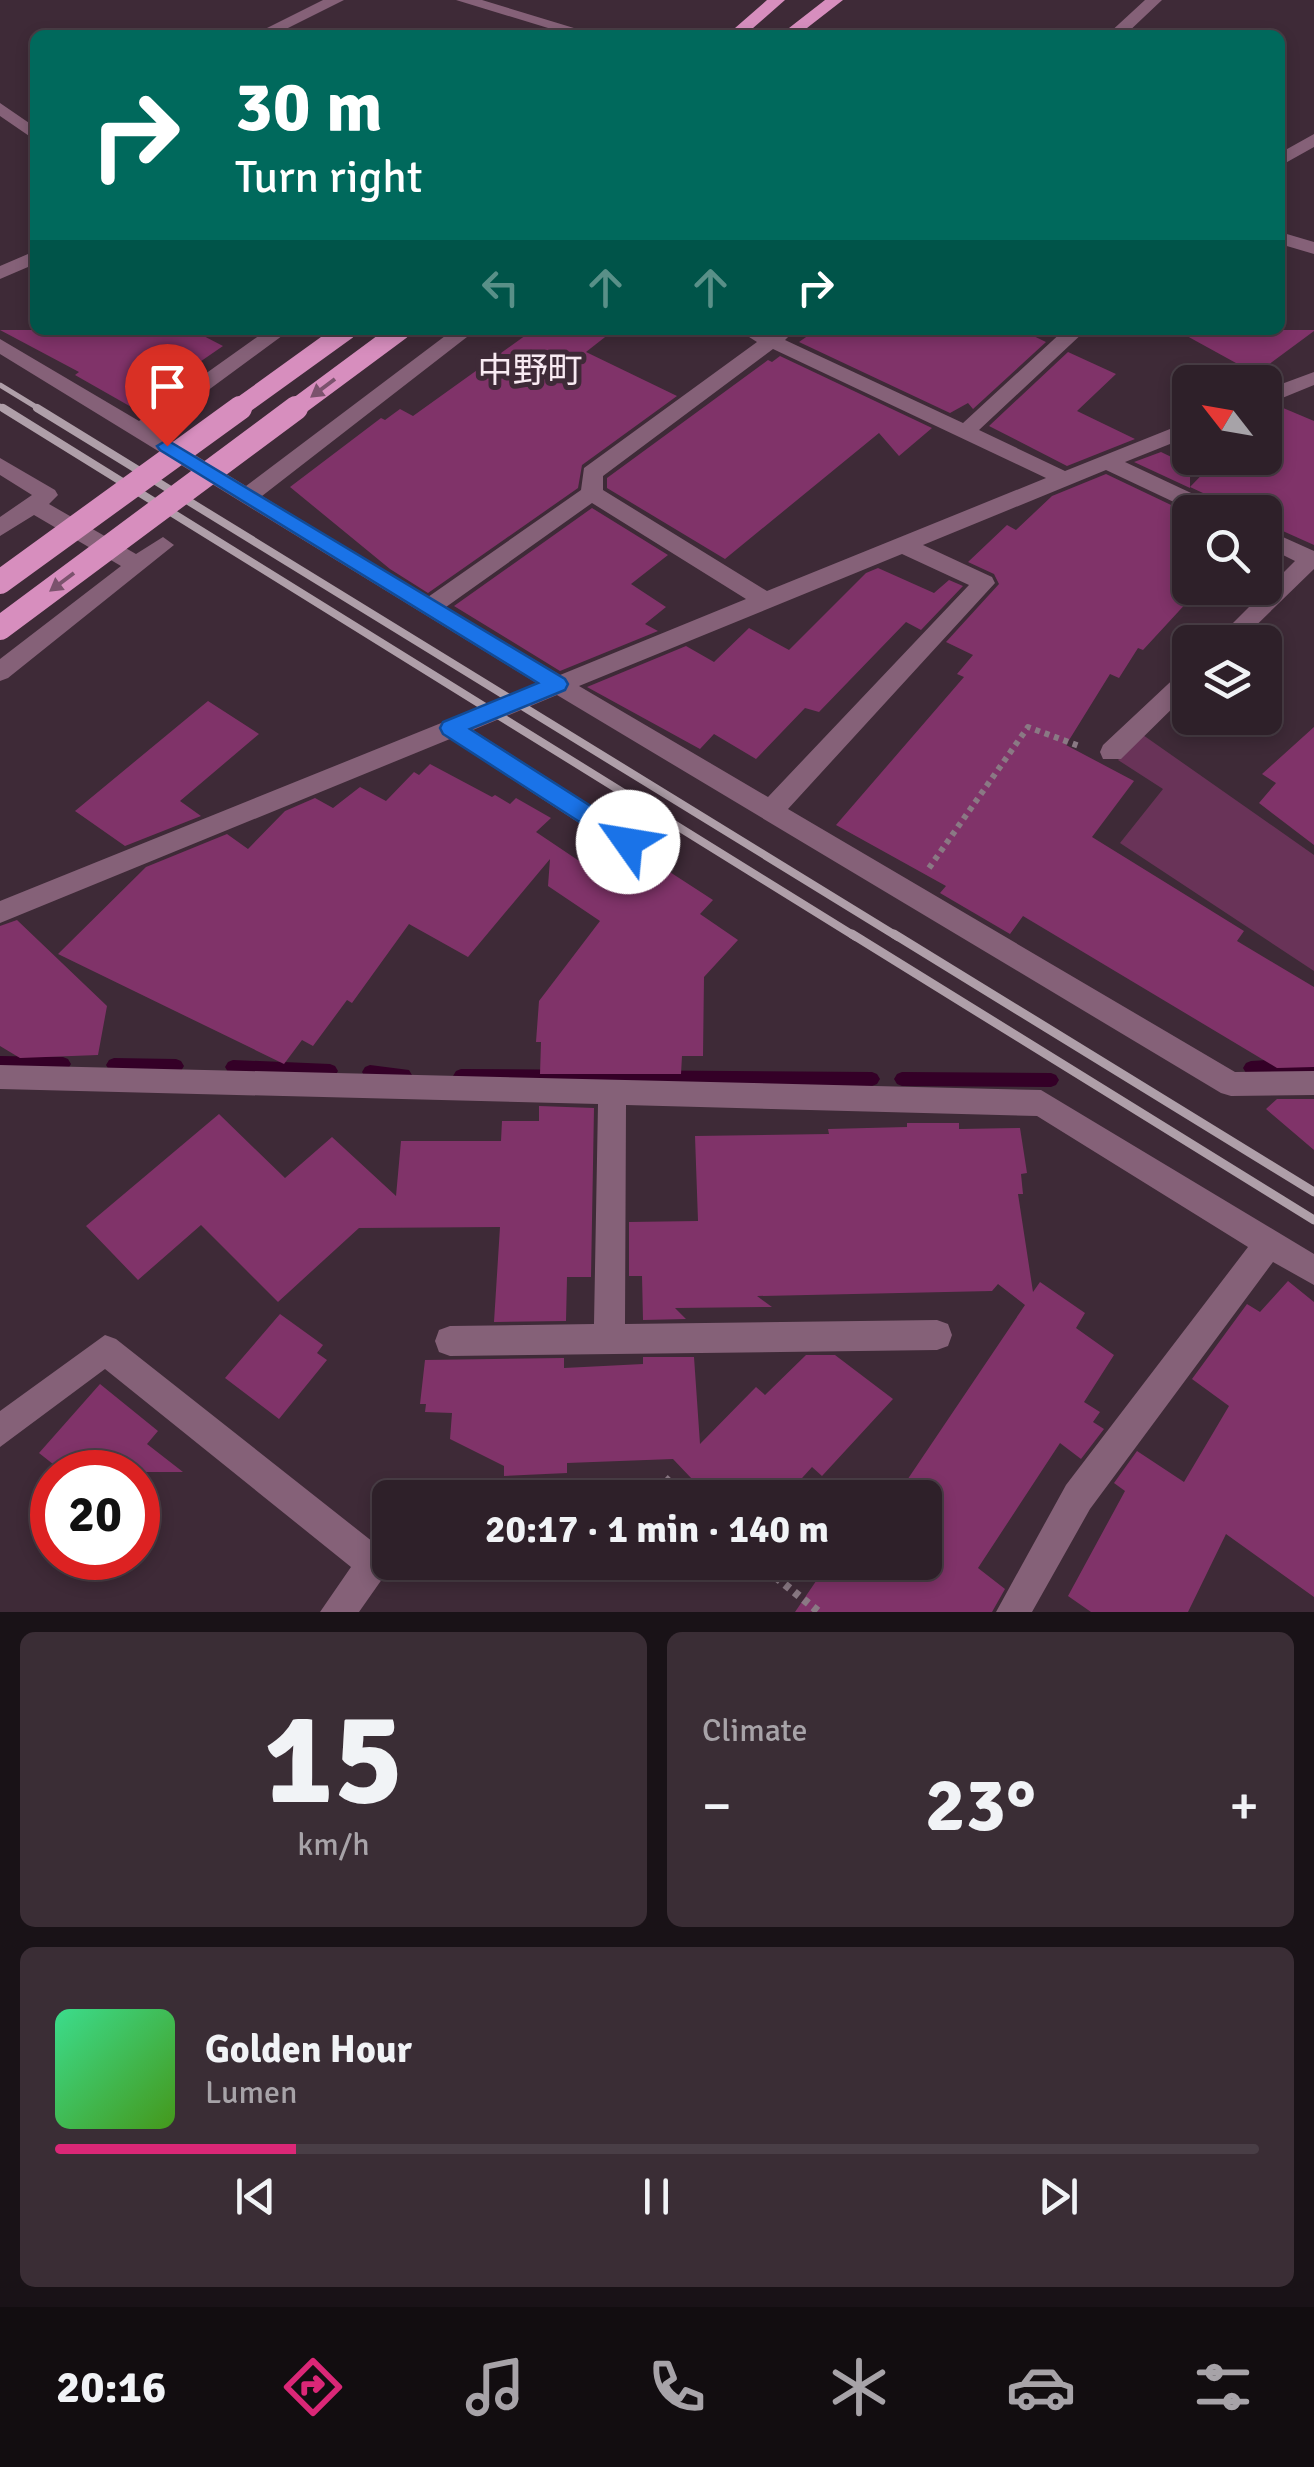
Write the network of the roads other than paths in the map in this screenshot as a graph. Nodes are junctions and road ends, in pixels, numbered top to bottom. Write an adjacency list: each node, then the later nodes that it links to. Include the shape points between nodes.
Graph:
1 (336, 0): 6 (street)
2 (464, 0): 7 (street)
3 (777, 0): 8 (main road)
4 (834, 0): 9 (main road)
5 (1154, 0): 10 (street)
6 (273, 30)
7 (571, 30)
8 (741, 30)
9 (795, 30)
10 (1121, 30)
11 (0, 108): 12 (street)
12 (30, 130)
13 (1314, 139): 14 (street)
14 (1285, 157)
15 (1285, 239): 16 (street)
16 (1314, 248)
17 (30, 259): 18 (street)
18 (0, 273)
19 (273, 335): 28 (street)
20 (339, 335): 43 (main road, bridge)
21 (394, 335): 49 (main road, one-way to 49, bridge)
22 (459, 335): 36 (street)
23 (1071, 335): 29 (street)
24 (778, 336): 29 (street); 34 (street, via 592,473)
25 (0, 345): 28 (street)
26 (1314, 378): 27 (street)
27 (1282, 391)
28 (140, 430): 36 (street)
29 (965, 432): 33 (street)
30 (1172, 435): 31 (street)
31 (1106, 462): 33 (street); 35 (street)
32 (0, 465): 37 (street, via 47,495)
33 (1065, 479): 39 (street)
34 (592, 493): 45 (street); 47 (street)
35 (1177, 495)
36 (248, 496): 47 (street)
37 (33, 505): 38 (street); 42 (street)
38 (0, 528)
39 (902, 544): 45 (street); 55 (street, via 984,583)
40 (1282, 545): 44 (street, via 1311,559)
41 (163, 546): 42 (street)
42 (137, 565): 50 (street)
43 (0, 582)
44 (1282, 587)
45 (764, 600): 51 (street)
46 (1263, 605): 48 (street)
47 (429, 608): 51 (street)
48 (1243, 625)
49 (0, 628)
50 (0, 672)
51 (557, 684): 53 (street); 55 (street)
52 (1172, 694): 54 (street)
53 (451, 728): 56 (street); 57 (street)
54 (1112, 752)
55 (770, 811): 59 (street, via 1231,1084)
56 (628, 842)
57 (0, 912)
58 (0, 1077): 60 (street)
59 (1314, 1083)
60 (612, 1092): 61 (street, via 1040,1103); 64 (street)
61 (1270, 1242): 62 (street); 68 (street, via 1078,1497)
62 (1314, 1270)
63 (937, 1335): 64 (street)
64 (609, 1339): 65 (street)
65 (450, 1341)
66 (0, 1431): 67 (street, via 104,1350 375,1565)
67 (337, 1612)
68 (1013, 1612)

